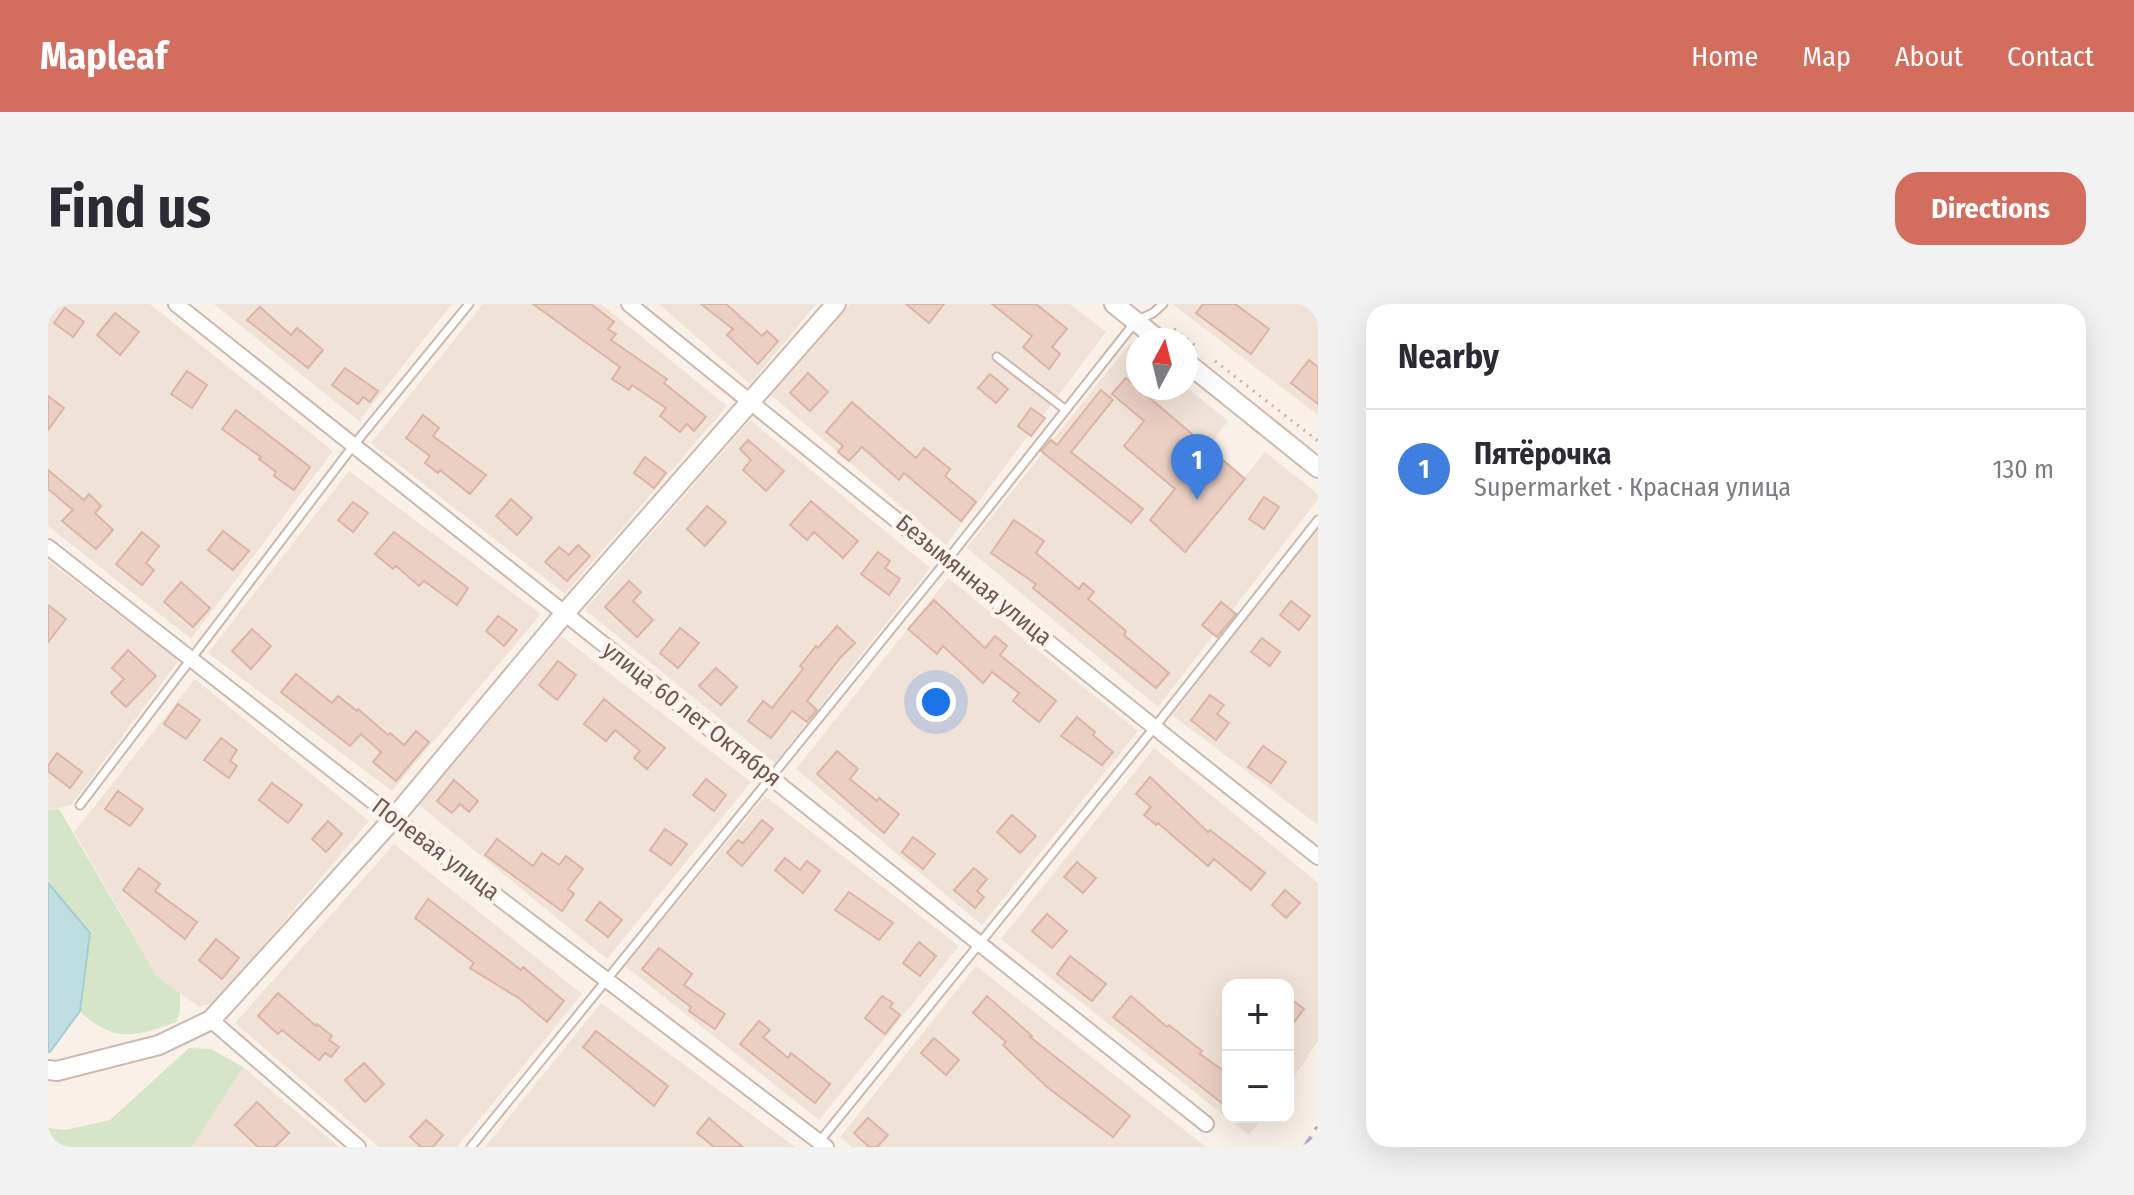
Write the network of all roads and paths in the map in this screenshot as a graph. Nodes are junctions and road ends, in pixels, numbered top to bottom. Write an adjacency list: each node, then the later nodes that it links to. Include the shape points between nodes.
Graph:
1 (176, 304): 17 (street, улица 60 лет Октября)
2 (469, 304): 17 (lane)
3 (629, 304): 14 (street, Безымянная улица)
4 (836, 304): 14 (street)
5 (1114, 304): 8 (street)
6 (1163, 304): 7 (lane)
7 (1153, 313): 8 (lane); 10 (path)
8 (1136, 321): 9 (street); 15 (lane)
9 (1144, 328)
10 (1167, 328)
11 (997, 357): 15 (lane)
12 (1212, 359): 16 (path)
13 (1198, 360): 18 (street)
14 (750, 401): 21 (street, Безымянная улица); 22 (street)
15 (1066, 410): 21 (lane)
16 (1318, 441)
17 (353, 446): 22 (street, улица 60 лет Октября); 23 (lane)
18 (1318, 468)
19 (1318, 520): 24 (lane)
20 (48, 547): 23 (street, Полевая улица)
21 (948, 559): 24 (street, Безымянная улица); 25 (lane)
22 (565, 613): 25 (street, улица 60 лет Октября); 27 (street)
23 (191, 657): 26 (lane); 27 (street, Полевая улица)
24 (1154, 728): 28 (street, Безымянная улица); 29 (lane)
25 (772, 777): 29 (street, улица 60 лет Октября); 30 (lane)
26 (80, 805)
27 (394, 818): 30 (street, Полевая улица); 31 (street)
28 (1318, 857)
29 (980, 944): 33 (street, улица 60 лет Октября); 34 (lane)
30 (606, 978): 34 (street, Полевая улица); 36 (lane)
31 (211, 1020): 32 (street, via 159,1045); 35 (street)
32 (48, 1070)
33 (1206, 1124)
34 (820, 1145)
35 (358, 1147)
36 (471, 1147)

